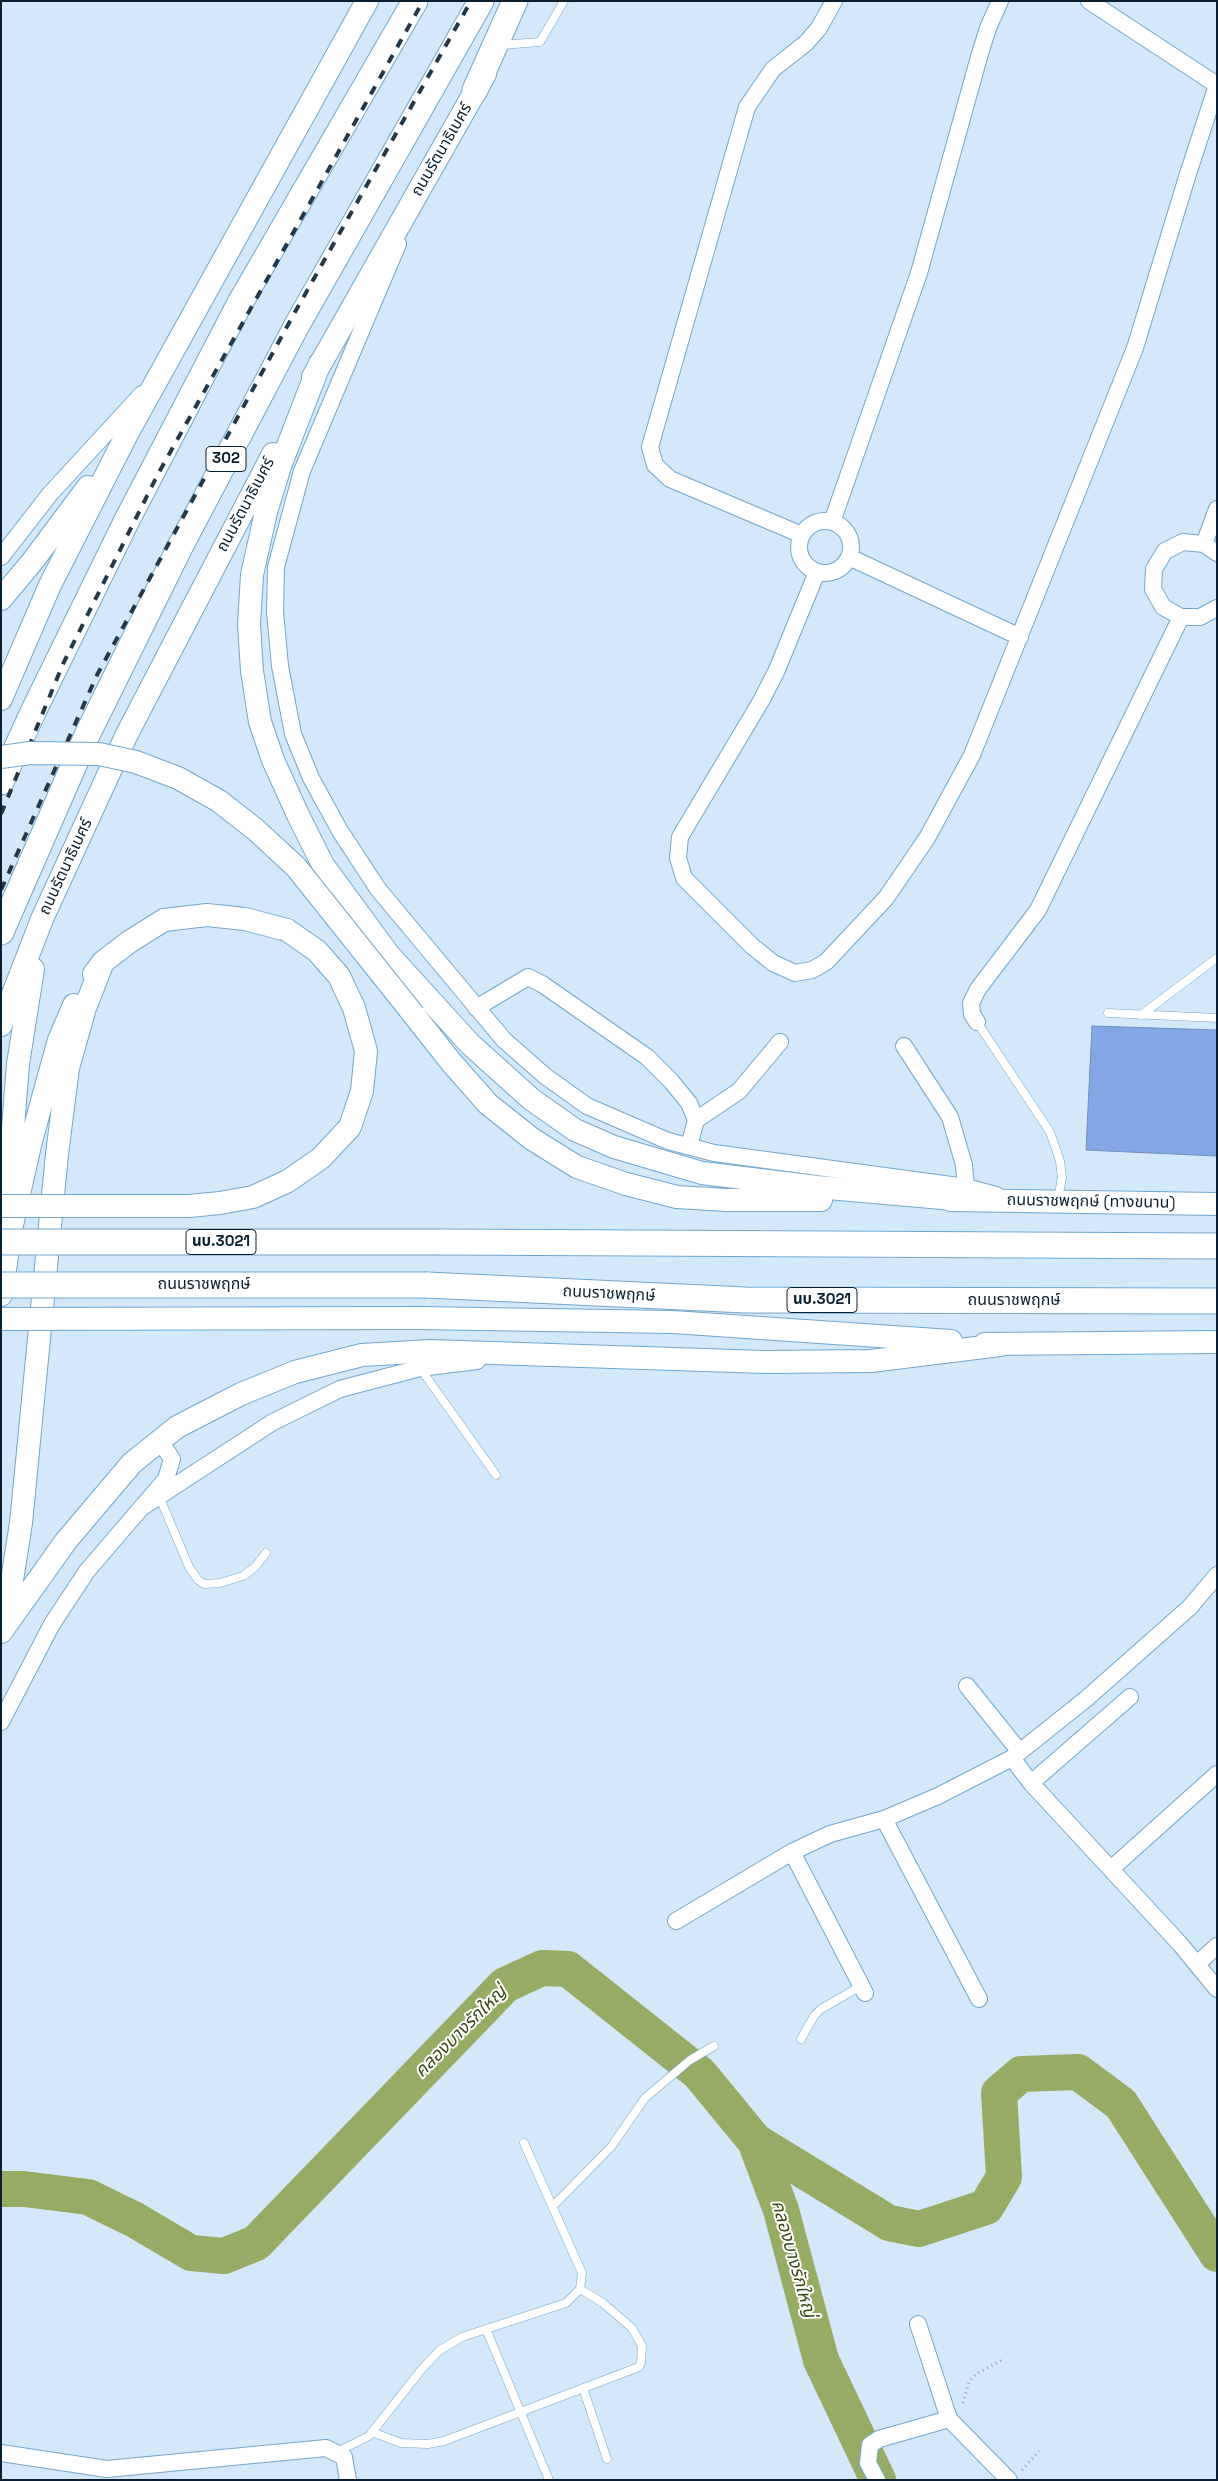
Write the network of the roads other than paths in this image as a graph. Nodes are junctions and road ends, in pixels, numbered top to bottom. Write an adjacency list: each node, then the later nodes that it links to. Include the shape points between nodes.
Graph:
1 (367, 1): 15 (main road)
2 (415, 1): 30 (main road, via 240,304 127,520)
3 (481, 1): 32 (main road, ถนนรัตนาธิเบศร์ / 302, via 298,325 181,545 88,733)
4 (515, 1): 12 (main road)
5 (526, 1): 10 (main road, ถนนรัตนาธิเบศร์ / 302)
6 (564, 1): 10 (lane, via 540,42)
7 (834, 1): 19 (street, via 819,28 806,43 772,69 747,107 650,447 655,465 670,479)
8 (1000, 1): 18 (street, via 979,57 919,273)
9 (1089, 1): 11 (street)
10 (501, 45): 12 (main road, ถนนรัตนาธิเบศร์ / 302)
11 (1217, 85): 27 (street, via 1135,348)
12 (476, 90): 13 (main road, ถนนรัตนาธิเบศร์ / 302)
13 (420, 188): 14 (main road, ถนนรัตนาธิเบศร์ / 302); 35 (street, via 374,306 302,472 276,567 275,612 280,666 293,734 311,778 340,831 378,889)
14 (320, 363): 31 (main road, ถนนรัตนาธิเบศร์ / 302, via 126,734); 45 (main road, via 280,466 252,575 249,625 252,670 260,722 298,815 323,865 389,955 470,1044 531,1099 575,1130 614,1147 702,1173 807,1186)
15 (156, 379): 16 (main road); 21 (street, via 50,494)
16 (127, 434): 24 (main road); 28 (main road, via 50,585)
17 (1217, 509): 20 (street)
18 (832, 522): 19 (street, via 812,524); 22 (street, via 840,526 850,540)
19 (802, 535): 23 (street, via 799,544 803,561)
20 (1210, 549): 26 (street, via 1183,542 1165,551 1154,569 1153,589 1163,608)
21 (1, 557)
22 (849, 557): 23 (street, via 836,571); 27 (street)
23 (817, 572): 27 (street, via 765,694 680,837 678,858 684,878 752,946 773,963 795,973 812,970 837,952 886,898 927,838 972,755)
24 (1, 599)
25 (1217, 608): 26 (street, via 1200,617)
26 (1181, 618): 39 (street, via 1038,910 978,989 972,1003 972,1014)
27 (1020, 637)
28 (1, 699)
29 (1, 757): 45 (main road, bridge, via 45,752 99,754 136,762 178,778 219,801 296,867 488,1104 532,1139 577,1166 626,1184 677,1197 727,1200)
30 (1, 782)
31 (42, 919): 40 (main road, ถนนรัตนาธิเบศร์ / 302); 51 (main road, via 18,1064)
32 (1, 932)
33 (1217, 958): 37 (lane)
34 (103, 962): 48 (main road, bridge, via 164,920 207,916 244,919 287,930 317,951 339,976 354,1008 366,1051 362,1091 350,1128 321,1158 288,1181 253,1197 189,1206); 52 (main road, via 75,1001 59,1040 12,1225); 65 (main road, via 85,1008 68,1068 21,1523)
35 (476, 1008): 43 (street, via 528,977 647,1058 672,1081 689,1103); 44 (street, via 504,1040 545,1076 587,1106 631,1126)
36 (1108, 1013): 37 (lane)
37 (1141, 1015): 38 (lane)
38 (1217, 1018)
39 (977, 1022): 46 (lane, via 1050,1132 1062,1178)
40 (1, 1025)
41 (780, 1042): 43 (street, via 739,1092)
42 (904, 1046): 45 (street, via 950,1117 964,1165)
43 (696, 1120): 44 (street)
44 (689, 1146): 45 (street, via 714,1154)
45 (966, 1193): 46 (main road, ถนนราชพฤกษ์ (ทางขนาน), via 1016,1201)
46 (1057, 1201): 47 (main road, ถนนราชพฤกษ์ (ทางขนาน))
47 (1217, 1204)
48 (1, 1206)
49 (1, 1242): 50 (main road, นบ.3021, bridge)
50 (1217, 1246)
51 (1, 1286): 53 (main road, ถนนราชพฤกษ์ / นบ.3021, bridge, via 427,1285 745,1300)
52 (1, 1295)
53 (1217, 1301)
54 (1, 1319): 56 (main road, bridge, via 418,1318 673,1322)
55 (1217, 1342): 56 (main road)
56 (1000, 1345): 57 (main road, via 871,1361 765,1362)
57 (562, 1354): 58 (street); 59 (main road, via 430,1351 362,1355 295,1372 176,1427)
58 (420, 1368): 60 (lane); 61 (street, via 340,1390 273,1422)
59 (160, 1440): 62 (street, via 172,1459 166,1479); 66 (main road, via 132,1463 66,1541)
60 (496, 1475)
61 (158, 1496): 62 (street); 63 (lane, via 189,1567 204,1584 242,1576)
62 (144, 1506): 69 (street, via 87,1571 62,1609)
63 (266, 1553)
64 (1217, 1575): 70 (street, via 1182,1614 1086,1699)
65 (1, 1623)
66 (1, 1632)
67 (967, 1686): 70 (street)
68 (1130, 1697): 72 (street)
69 (1, 1722)
70 (1016, 1755): 72 (street); 73 (street, via 938,1796)
71 (1217, 1774): 75 (street)
72 (1031, 1783): 75 (street)
73 (884, 1819): 74 (street, via 830,1834); 81 (street)
74 (792, 1852): 76 (street); 80 (street)
75 (1111, 1869): 78 (street)
76 (676, 1921)
77 (1217, 1946): 78 (street)
78 (1197, 1964): 79 (street)
79 (1217, 1989)
80 (863, 1990): 82 (lane, via 821,2009)
81 (979, 1999)
82 (801, 2039)
83 (714, 2046): 85 (lane, via 690,2060 652,2091 611,2147)
84 (524, 2143): 85 (lane)
85 (553, 2206): 86 (lane, via 582,2273)
86 (580, 2290): 88 (lane, via 566,2303); 89 (lane, via 627,2323 642,2346 639,2367)
87 (918, 2324): 91 (street)
88 (486, 2329): 90 (lane); 92 (lane, via 462,2336 440,2350)
89 (583, 2388): 90 (lane); 95 (lane)
90 (520, 2411): 92 (lane, via 444,2441 428,2444 401,2443); 99 (lane)
91 (952, 2422): 97 (street); 100 (street, via 879,2439 870,2445 868,2463)
92 (372, 2432): 94 (lane)
93 (1, 2453): 96 (street)
94 (336, 2453): 96 (street, via 326,2448); 98 (street, via 344,2457)
95 (607, 2459)
96 (89, 2473)
97 (1014, 2476)
98 (348, 2480)
99 (549, 2480)
100 (876, 2480)

